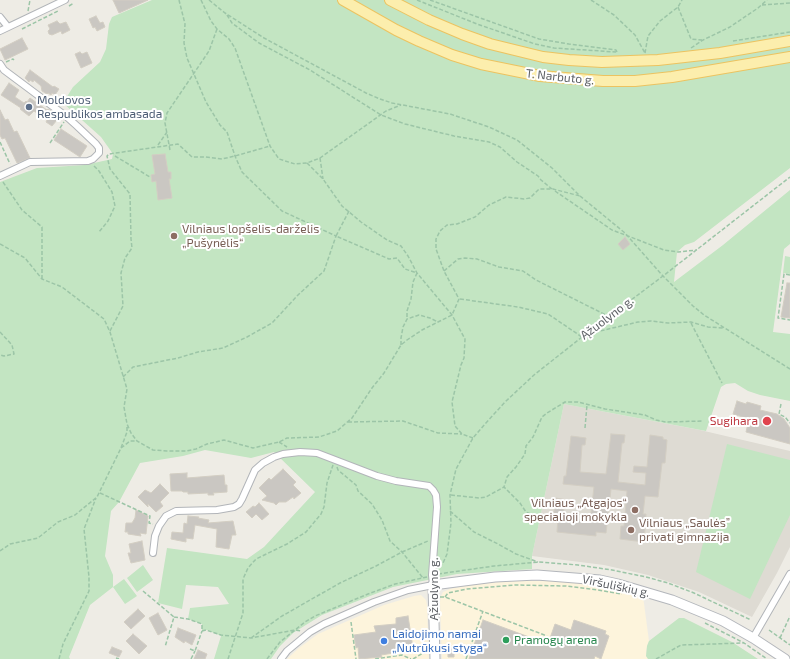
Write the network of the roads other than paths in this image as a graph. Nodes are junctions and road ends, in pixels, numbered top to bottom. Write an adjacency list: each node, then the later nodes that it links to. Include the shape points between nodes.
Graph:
1 (65, 0): 5 (street)
2 (343, 0): 8 (main road, T. Narbuto g., via 419,42 452,55 481,64 540,76 596,81 635,81)
3 (390, 0): 7 (main road, T. Narbuto g., via 428,20 490,44 543,57 569,60 658,60)
4 (0, 17): 5 (street)
5 (8, 27): 6 (street)
6 (0, 31)
7 (790, 41)
8 (790, 57)
9 (1, 69): 10 (street, via 67,117 96,144 99,153 88,161 30,162)
10 (0, 176)
11 (152, 553): 13 (street, Ąžuolyno g., via 154,536 166,516 176,511 226,510 234,507 239,504 255,470 262,463 274,457 309,452 324,455 377,476 429,486 433,490 437,506)
12 (790, 574): 14 (street)
13 (433, 585): 14 (main road, Viršuliškių g., via 516,576 600,580 672,600 701,611); 15 (street, via 408,590 374,602 324,624 310,632); 16 (main road, Ąžuolyno g.)
14 (753, 638): 17 (main road, Viršuliškių g.)
15 (281, 659)
16 (435, 659)
17 (785, 659)

